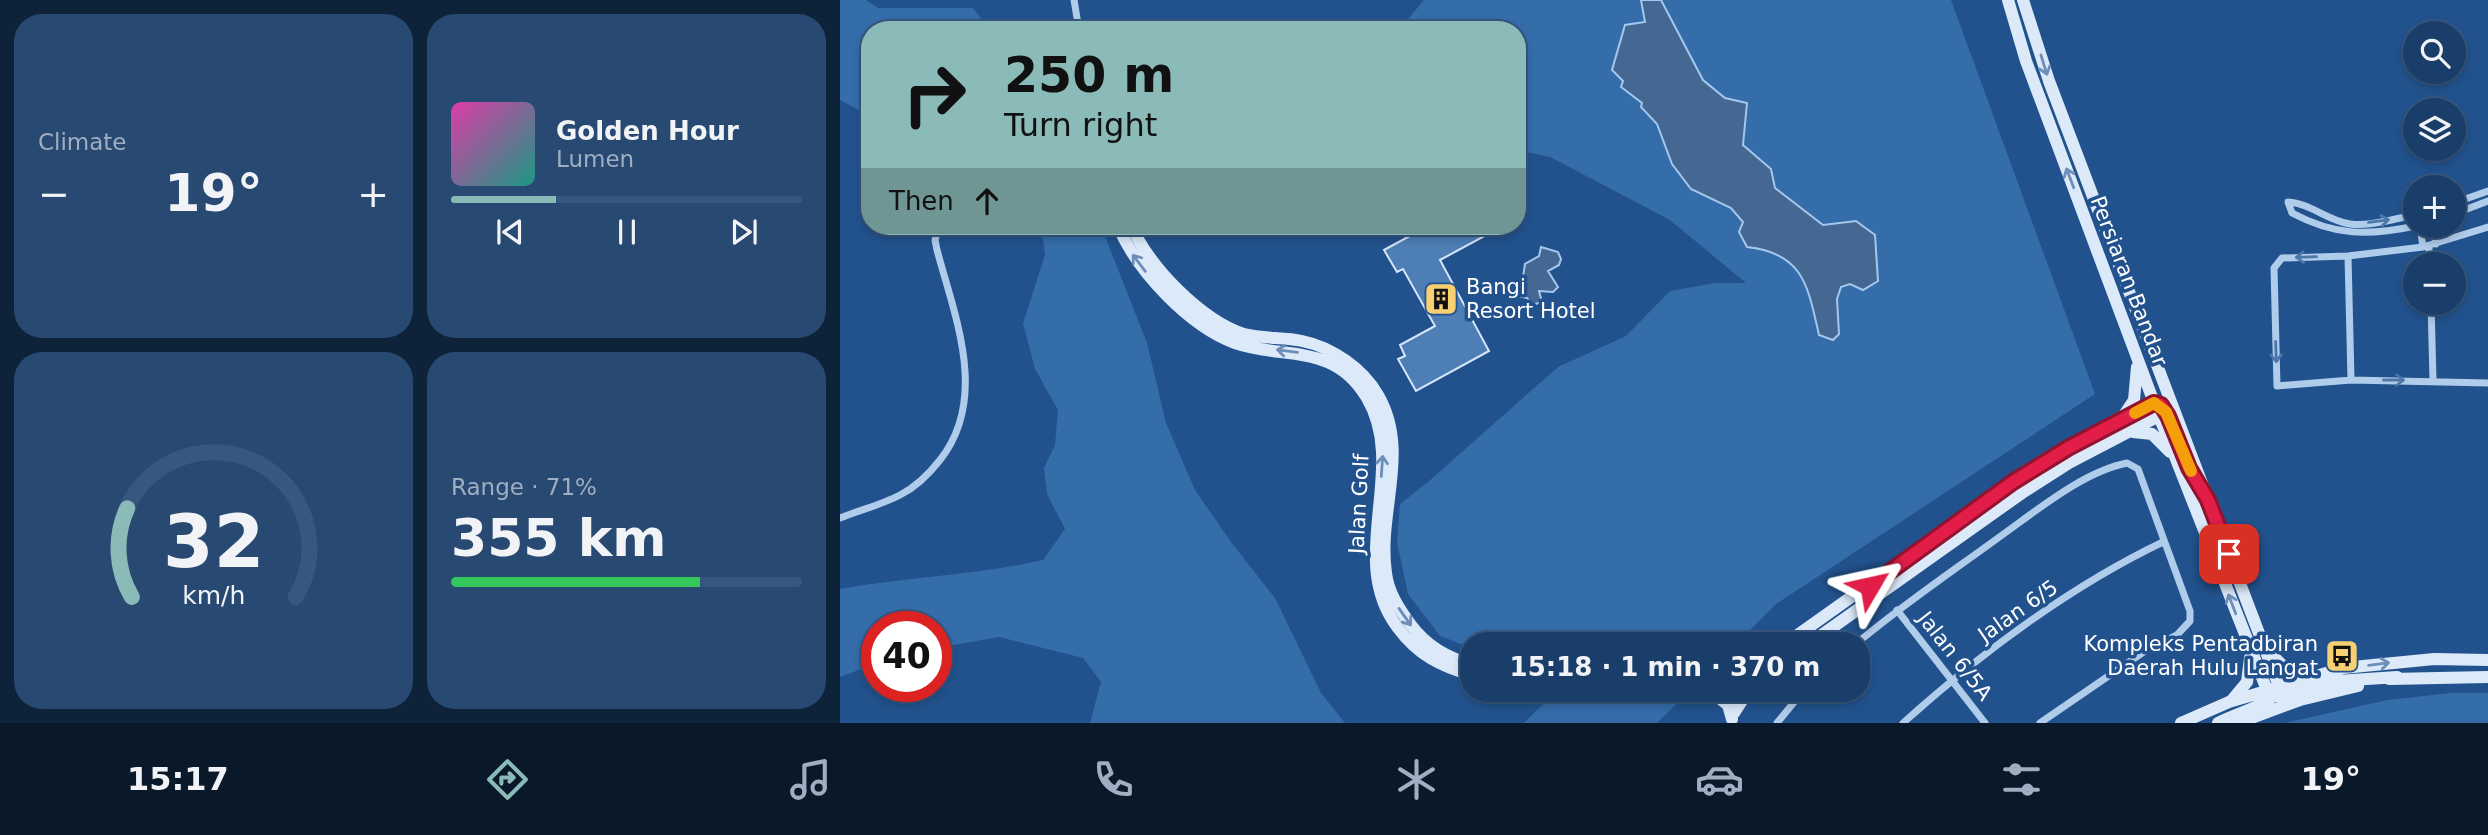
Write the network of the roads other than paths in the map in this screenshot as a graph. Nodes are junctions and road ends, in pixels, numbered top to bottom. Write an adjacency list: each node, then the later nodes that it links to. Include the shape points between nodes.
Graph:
1 (1074, 0): 4 (street)
2 (2008, 0): 22 (main road, Persiaran Bandar, one-way to 2, via 2026,61)
3 (2023, 0): 21 (main road, Persiaran Bandar, one-way to 21, via 2049,81)
4 (1078, 21)
5 (2488, 191): 6 (street)
6 (2466, 199)
7 (2488, 201): 8 (street)
8 (2466, 209)
9 (2403, 217): 11 (street, one-way to 9, via 2364,233 2326,229 2292,213 2288,202 2351,225)
10 (2488, 227): 17 (street)
11 (2403, 228)
12 (936, 235): 33 (street, via 965,364 964,408 957,432 929,474 901,495)
13 (1129, 235): 45 (main road, Jalan Golf, one-way to 13, via 1414,647 1382,604 1375,551 1382,452 1376,417 1362,390 1338,368 1313,356 1249,347 1212,332 1149,276)
14 (1131, 235): 42 (main road, Jalan Golf, one-way to 42, via 1153,262 1217,321 1246,334 1322,347 1357,369 1371,384 1384,408 1394,449 1385,558 1389,587 1403,615 1425,641)
15 (2425, 238): 17 (street)
16 (2430, 238): 17 (street)
17 (2429, 246): 18 (street); 19 (street)
18 (2429, 252)
19 (2348, 256): 23 (street); 23 (street, one-way to 23, via 2282,258 2274,268 2277,386)
20 (2431, 315): 24 (street)
21 (2139, 316): 26 (main road); 32 (main road, Persiaran Bandar)
22 (2137, 356): 26 (main road, Persiaran Bandar); 27 (main road, via 2134,400)
23 (2351, 380): 24 (street, one-way to 24)
24 (2433, 380): 25 (street)
25 (2488, 383)
26 (2159, 409): 27 (main road); 28 (main road); 29 (main road, Persiaran Bandar); 32 (main road)
27 (2120, 421): 30 (main road)
28 (2125, 434): 29 (main road, via 2152,434); 31 (main road)
29 (2176, 461): 40 (main road, Persiaran Bandar, one-way to 29)
30 (2013, 482): 31 (main road); 36 (main road)
31 (2022, 493): 37 (main road)
32 (2208, 500): 39 (main road, Persiaran Bandar)
33 (840, 517)
34 (2163, 542): 35 (street, via 2138,469 2127,463 2113,466 2056,497); 49 (street, Jalan 6/5, via 2097,577); 58 (street, via 2190,621 2178,635 2145,651)
35 (1897, 610): 38 (street); 49 (street, Jalan 6/5A)
36 (1801, 632)
37 (1826, 632)
38 (1870, 632)
39 (2260, 640): 46 (main road, via 2285,670); 50 (main road, Persiaran Bandar)
40 (2250, 652): 50 (main road, Persiaran Bandar); 53 (main road, via 2247,682)
41 (2434, 659): 43 (main road); 44 (main road, via 2441,667); 46 (main road, one-way to 41)
42 (1460, 660)
43 (2488, 660)
44 (2488, 669)
45 (1460, 671)
46 (2325, 673): 50 (main road)
47 (2397, 677): 48 (main road); 50 (main road); 61 (main road, via 2300,700)
48 (2488, 677)
49 (1951, 680): 56 (street, Jalan 6/5); 57 (street, Jalan 6/5A)
50 (2273, 691): 53 (main road); 60 (main road)
51 (1742, 702): 54 (main road)
52 (1794, 702): 55 (street)
53 (2229, 702): 59 (main road)
54 (1732, 718)
55 (1777, 723)
56 (1903, 723)
57 (1985, 723)
58 (2040, 723)
59 (2181, 723)
60 (2218, 723)
61 (2238, 723)

